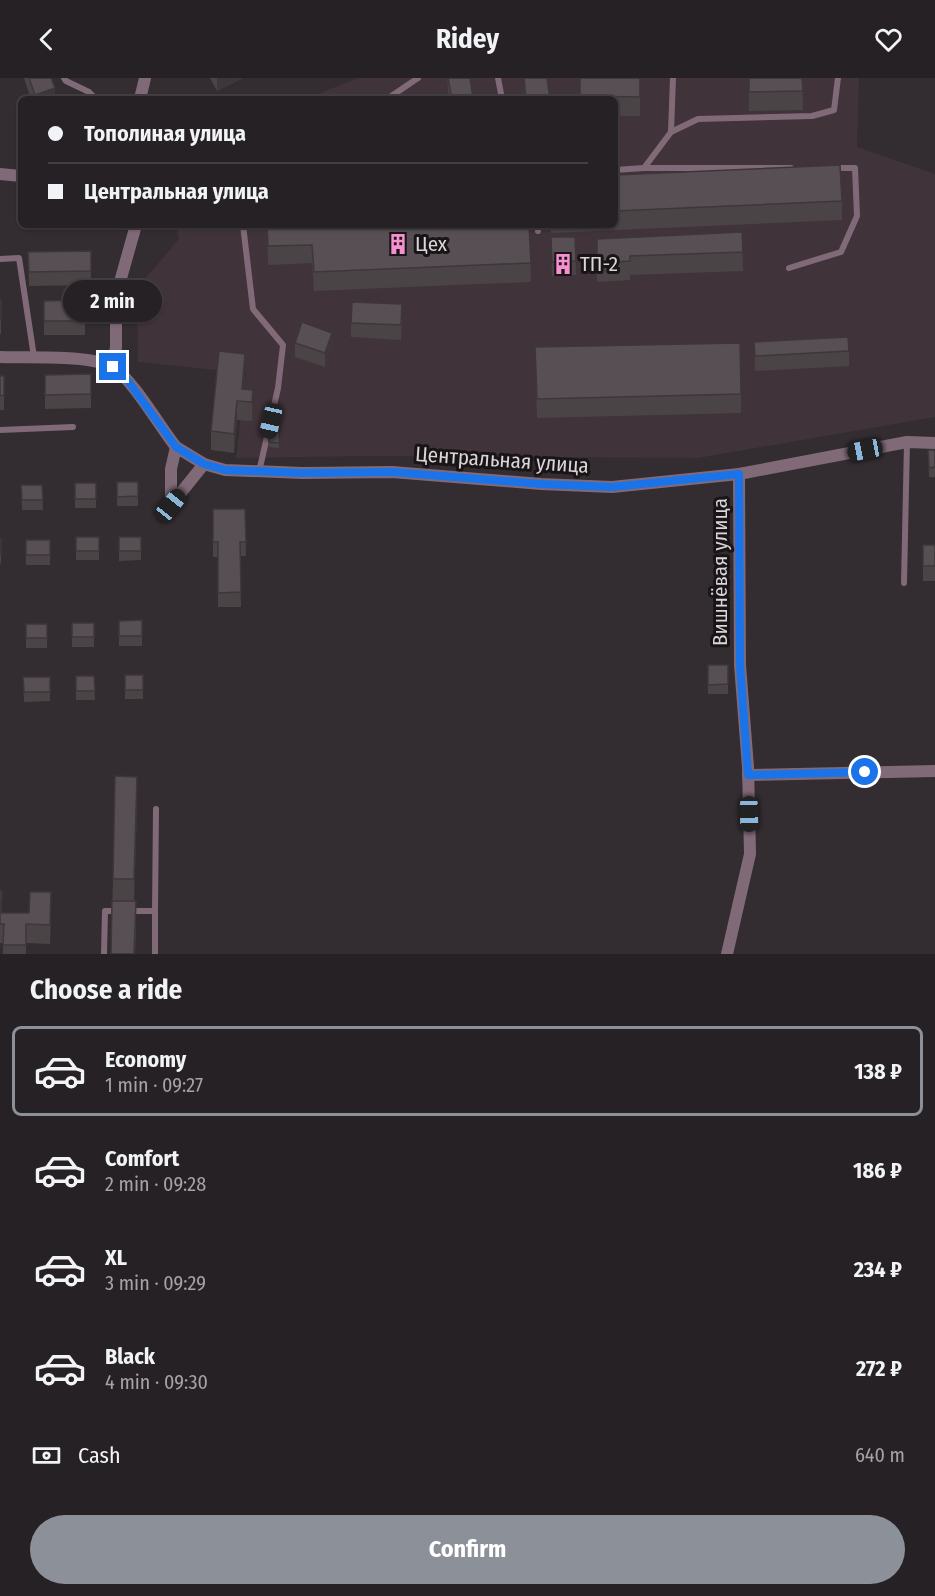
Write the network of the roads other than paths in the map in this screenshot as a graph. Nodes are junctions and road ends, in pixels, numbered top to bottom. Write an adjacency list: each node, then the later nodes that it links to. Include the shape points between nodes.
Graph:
1 (64, 78): 7 (lane)
2 (145, 78): 8 (street)
3 (418, 78): 9 (lane)
4 (498, 78): 10 (lane)
5 (673, 78): 11 (lane)
6 (838, 78): 11 (lane, via 834,110 812,116 698,119)
7 (93, 96)
8 (141, 96)
9 (391, 96)
10 (501, 96)
11 (671, 132): 12 (lane)
12 (644, 168): 13 (lane); 15 (lane)
13 (800, 168)
14 (822, 168): 21 (lane, via 855,168 857,216 841,252)
15 (618, 170)
16 (0, 174): 17 (street)
17 (18, 176)
18 (135, 228): 24 (street, via 116,296)
19 (243, 228): 32 (lane, via 254,309 283,345 278,388)
20 (0, 259): 23 (lane, via 19,258)
21 (789, 268)
22 (0, 357): 23 (street)
23 (34, 358): 24 (street, via 86,360)
24 (113, 367): 30 (street, Центральная улица, via 125,377)
25 (73, 427): 26 (lane)
26 (0, 430)
27 (935, 433): 28 (street)
28 (908, 442): 29 (street, Центральная улица); 33 (street, Центральная улица); 34 (lane)
29 (935, 443)
30 (176, 447): 31 (street, Центральная улица); 31 (street, via 171,469 171,505)
31 (204, 464): 32 (street, Центральная улица)
32 (259, 472): 33 (street, Центральная улица, via 392,472 612,487)
33 (739, 474): 36 (street, Вишнёвая улица, via 740,665)
34 (904, 583)
35 (935, 771): 36 (street)
36 (748, 775): 41 (street, Вишнёвая улица, via 750,854)
37 (156, 809): 38 (lane)
38 (155, 910): 39 (lane, via 105,911); 40 (lane)
39 (104, 954)
40 (155, 954)
41 (727, 954)

